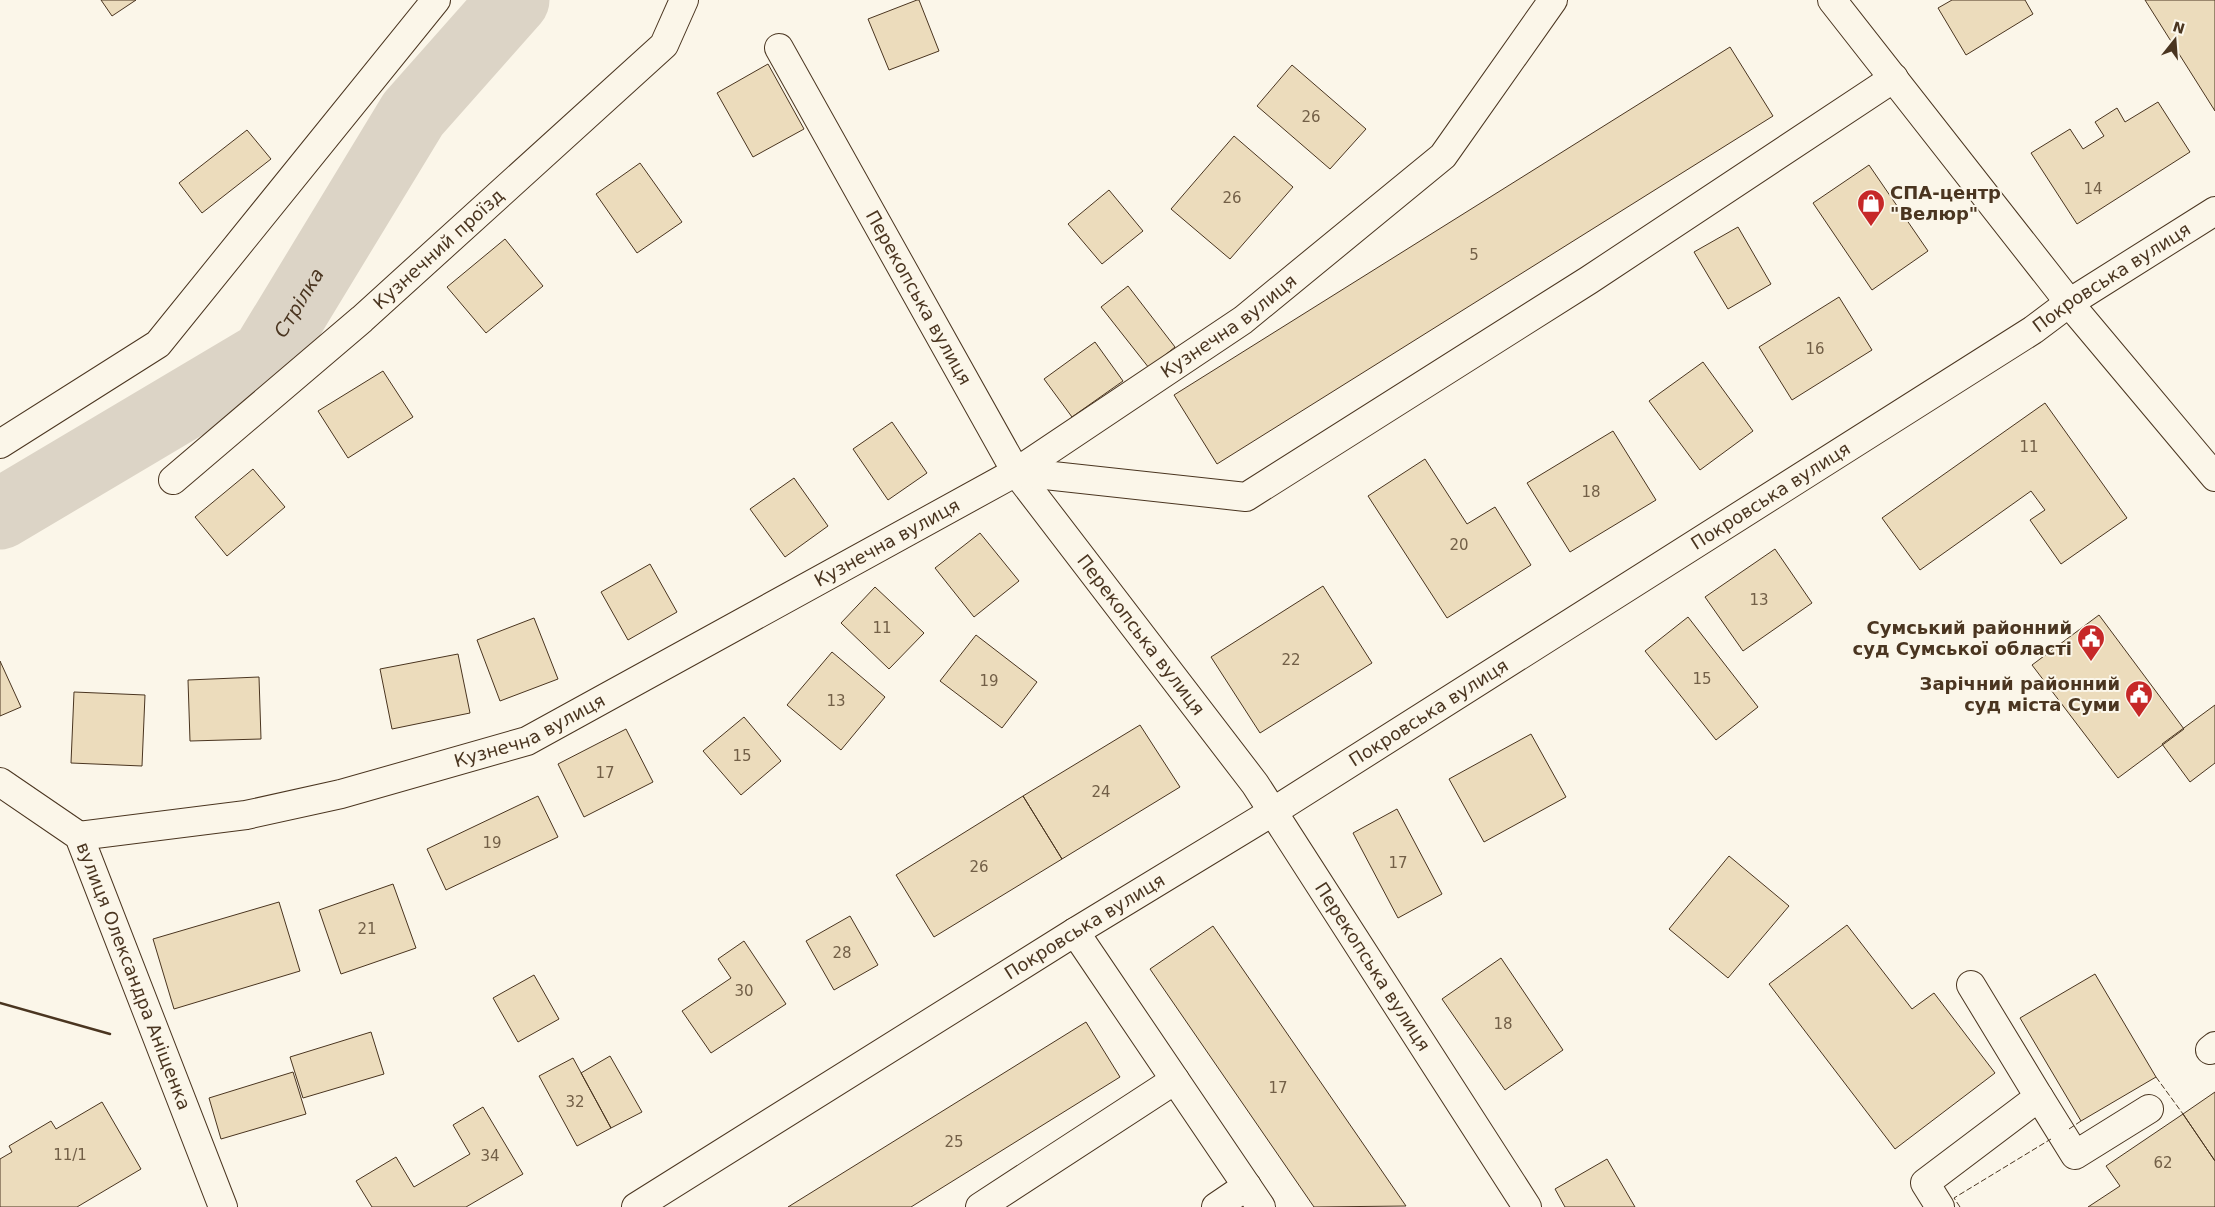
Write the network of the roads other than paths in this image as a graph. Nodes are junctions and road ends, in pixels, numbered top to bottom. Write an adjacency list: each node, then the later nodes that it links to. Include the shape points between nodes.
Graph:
1 (436, 0): 9 (street, via 158,344)
2 (684, 0): 12 (street, Кузнечний проїзд, via 664,45 362,319)
3 (1553, 0): 10 (street, Кузнечна вулиця, via 1443,156 1243,320)
4 (1832, 0): 6 (street)
5 (779, 48): 10 (street, Перекопська вулиця)
6 (1894, 78): 8 (street); 10 (street, via 1589,280 1246,497)
7 (2215, 211): 8 (street, Покровська вулиця)
8 (2069, 303): 11 (street); 14 (street, Покровська вулиця, via 2025,336)
9 (0, 444)
10 (1016, 472): 14 (street, Перекопська вулиця); 15 (street, Кузнечна вулиця, via 528,741 342,794 246,815)
11 (2215, 477)
12 (173, 480)
13 (0, 782): 15 (street, вулиця Олександра Аніщенка)
14 (1274, 811): 16 (street, Покровська вулиця); 23 (street, Перекопська вулиця)
15 (79, 836): 22 (street, вулиця Олександра Аніщенка)
16 (1075, 932): 18 (street); 24 (street, Покровська вулиця)
17 (1970, 986): 19 (street)
18 (1175, 1080): 21 (street); 25 (street)
19 (2039, 1097): 20 (street, via 2076,1155); 27 (street, via 1925,1183)
20 (2149, 1109)
21 (1254, 1196): 26 (street)
22 (217, 1205)
23 (1524, 1206)
24 (636, 1207)
25 (980, 1207)
26 (1216, 1207)
27 (1940, 1207)

